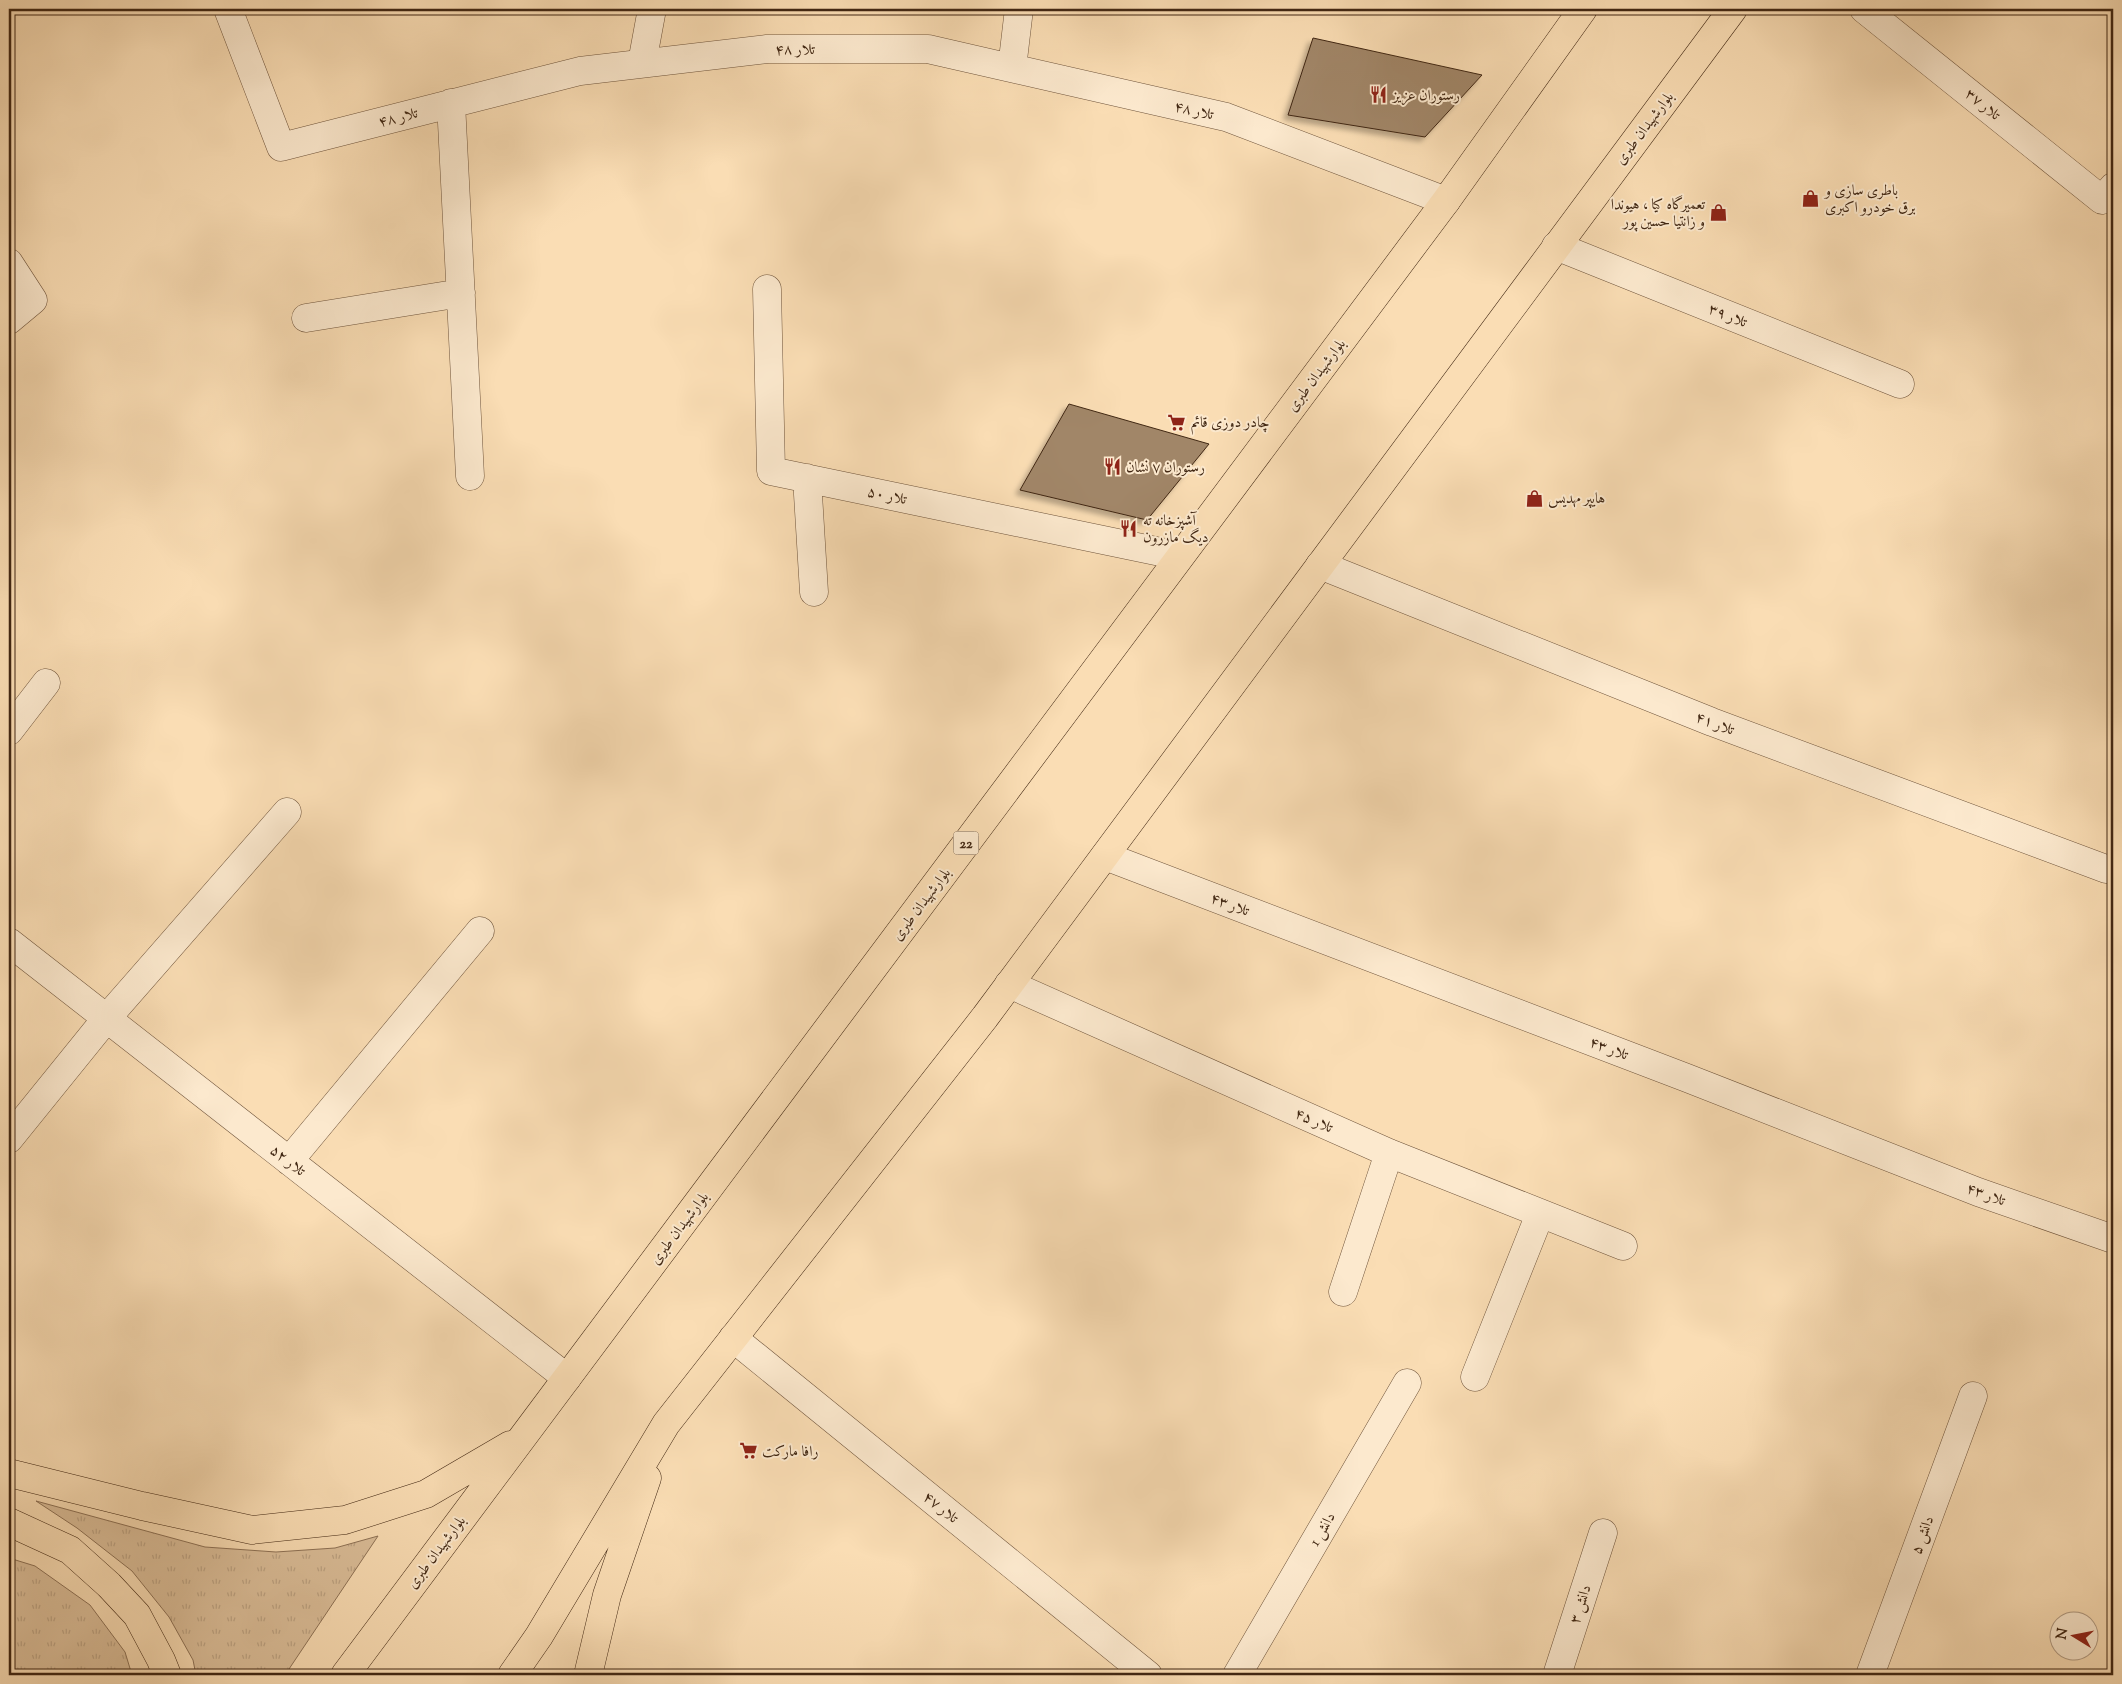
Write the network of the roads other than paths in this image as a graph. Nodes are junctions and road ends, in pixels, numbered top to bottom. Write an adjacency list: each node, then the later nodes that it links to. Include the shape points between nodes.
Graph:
1 (228, 9): 9 (street, تلار ۴۸, via 281,147)
2 (652, 9): 7 (street)
3 (1019, 9): 8 (street)
4 (1583, 9): 11 (highway, بلوارشهیدان طبری / 22)
5 (1733, 9): 12 (highway, بلوارشهیدان طبری)
6 (1864, 9): 10 (street, تلار ۳۷)
7 (642, 63): 8 (street, تلار ۴۸, via 766,49 928,49); 9 (street, تلار ۴۸, via 580,71)
8 (1012, 68): 11 (street, تلار ۴۸, via 1226,117)
9 (451, 104): 15 (street)
10 (2108, 194)
11 (1446, 201): 21 (highway, بلوارشهیدان طبری / 22)
12 (1556, 246): 18 (street, تلار ۳۹); 22 (highway, بلوارشهیدان طبری)
13 (9, 263): 17 (street, via 33,300)
14 (767, 289): 20 (street, تلار ۵۰, via 771,471)
15 (461, 293): 16 (street); 19 (street)
16 (306, 318)
17 (9, 320)
18 (1900, 384)
19 (470, 476)
20 (806, 478): 21 (street, تلار ۵۰); 23 (street)
21 (1180, 556): 42 (highway, بلوارشهیدان طبری / 22)
22 (1320, 565): 27 (highway, بلوارشهیدان طبری); 28 (street, تلار ۴۱, via 1712,722)
23 (814, 592)
24 (46, 683): 25 (street)
25 (9, 731)
26 (286, 812): 32 (street)
27 (1105, 856): 31 (highway, بلوارشهیدان طبری); 37 (street, تلار ۴۳, via 1978,1192)
28 (2113, 870)
29 (480, 931): 35 (street)
30 (9, 942): 32 (street, تلار ۵۲)
31 (1009, 984): 34 (street, تلار ۴۵); 40 (highway, بلوارشهیدان طبری)
32 (106, 1019): 33 (street); 35 (street, تلار ۵۲)
33 (9, 1138)
34 (1389, 1152): 36 (street, تلار ۴۵); 39 (street)
35 (289, 1161): 42 (street, تلار ۵۲)
36 (1540, 1214): 38 (street, تلار ۴۵); 41 (street)
37 (2113, 1239)
38 (1624, 1246)
39 (1344, 1292)
40 (733, 1338): 45 (highway, بلوارشهیدان طبری); 54 (street, تلار ۴۷)
41 (1475, 1377)
42 (567, 1378): 46 (highway, بلوارشهیدان طبری / 22)
43 (1407, 1383): 55 (street, دانش 1)
44 (1974, 1396): 57 (street, دانش ۵)
45 (666, 1424): 52 (highway, بلوارشهیدان طبری, via 539,1636); 53 (highway, via 607,1595)
46 (522, 1438): 47 (highway, via 426,1494 345,1520 252,1530); 51 (highway, بلوارشهیدان طبری / 22)
47 (9, 1473)
48 (9, 1522): 50 (highway, via 70,1550 109,1585 137,1615)
49 (1603, 1533): 56 (street, دانش ۳)
50 (167, 1675)
51 (345, 1675)
52 (512, 1675)
53 (588, 1675)
54 (1148, 1675)
55 (1237, 1675)
56 (1557, 1675)
57 (1870, 1675)

